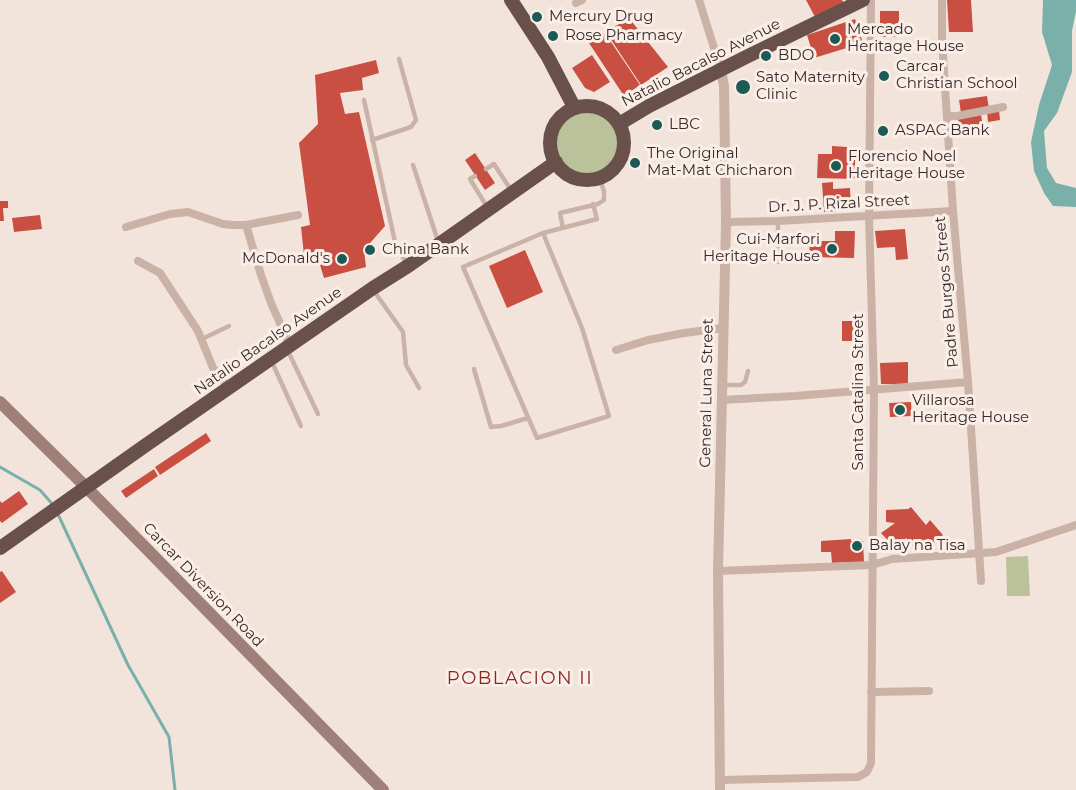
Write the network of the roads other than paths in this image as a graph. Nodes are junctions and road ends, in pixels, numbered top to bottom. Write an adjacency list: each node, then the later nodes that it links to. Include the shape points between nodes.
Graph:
1 (511, 0): 9 (highway)
2 (699, 0): 7 (street, General Luna Street)
3 (863, 0): 7 (highway, Natalio Bacalso Avenue)
4 (871, 0): 24 (street, Santa Catalina Street)
5 (942, 0): 11 (street, Padre Burgos Street)
6 (399, 59): 13 (lane, via 417,120 411,127)
7 (721, 70): 12 (highway, Natalio Bacalso Avenue); 26 (street, General Luna Street)
8 (364, 100): 13 (lane)
9 (574, 107): 12 (highway, via 600,107); 14 (highway, via 564,112 551,130 549,141)
10 (1003, 107): 11 (street)
11 (947, 116): 22 (street, Padre Burgos Street)
12 (620, 124): 18 (highway, via 624,151 615,168)
13 (372, 140): 34 (lane, via 394,242)
14 (556, 162): 18 (highway, via 570,176); 19 (highway, Natalio Bacalso Avenue)
15 (413, 165): 31 (lane)
16 (486, 169): 19 (lane, via 494,164)
17 (476, 176): 21 (lane, via 470,179)
18 (598, 178): 20 (lane, via 604,200)
19 (513, 192): 21 (highway, Natalio Bacalso Avenue)
20 (593, 204): 29 (lane, via 560,213); 29 (lane, via 597,219)
21 (489, 209): 31 (highway, Natalio Bacalso Avenue)
22 (953, 211): 24 (street, Dr. J. P. Rizal Street); 44 (street, Padre Burgos Street)
23 (298, 215): 27 (street)
24 (869, 216): 25 (street, Dr. J. P. Rizal Street); 48 (street, Santa Catalina Street)
25 (778, 221): 26 (street, Dr. J. P. Rizal Street); 33 (lane)
26 (726, 222): 37 (street, General Luna Street)
27 (246, 225): 28 (street, via 223,224 188,212); 39 (street)
28 (126, 227)
29 (563, 228): 30 (lane)
30 (543, 234): 52 (lane, via 464,267); 52 (lane, via 582,328 609,416 537,438)
31 (439, 244): 34 (highway, Natalio Bacalso Avenue)
32 (138, 261): 38 (street, via 160,273)
33 (778, 262)
34 (408, 266): 35 (highway, Natalio Bacalso Avenue)
35 (373, 288): 39 (highway, Natalio Bacalso Avenue); 47 (lane, via 403,332 406,365)
36 (229, 326): 38 (lane)
37 (723, 327): 40 (street, via 648,340); 45 (street, General Luna Street)
38 (202, 339): 46 (street, via 213,368)
39 (288, 348): 41 (highway, Natalio Bacalso Avenue); 51 (lane)
40 (616, 350)
41 (271, 360): 46 (highway, Natalio Bacalso Avenue); 53 (lane)
42 (474, 369): 52 (lane, via 491,427)
43 (748, 371): 45 (lane, via 741,385)
44 (968, 382): 48 (street); 57 (street, Padre Burgos Street)
45 (722, 385): 49 (street, General Luna Street)
46 (229, 388): 54 (highway, Natalio Bacalso Avenue)
47 (419, 388)
48 (874, 390): 49 (street); 58 (street, Santa Catalina Street)
49 (722, 400): 59 (street, General Luna Street)
50 (0, 402): 54 (main road, Carcar Diversion Road)
51 (318, 414)
52 (528, 418)
53 (301, 426)
54 (87, 488): 56 (highway, Natalio Bacalso Avenue); 64 (main road, Carcar Diversion Road)
55 (1076, 525): 57 (street)
56 (0, 548)
57 (980, 554): 58 (street, via 892,559); 60 (street, Padre Burgos Street)
58 (872, 564): 59 (street); 62 (street, Santa Catalina Street)
59 (718, 571): 63 (street, General Luna Street)
60 (981, 581)
61 (929, 691): 62 (street)
62 (871, 692): 63 (street, Santa Catalina Street, via 871,763 867,772 858,777)
63 (720, 785)
64 (383, 790)

